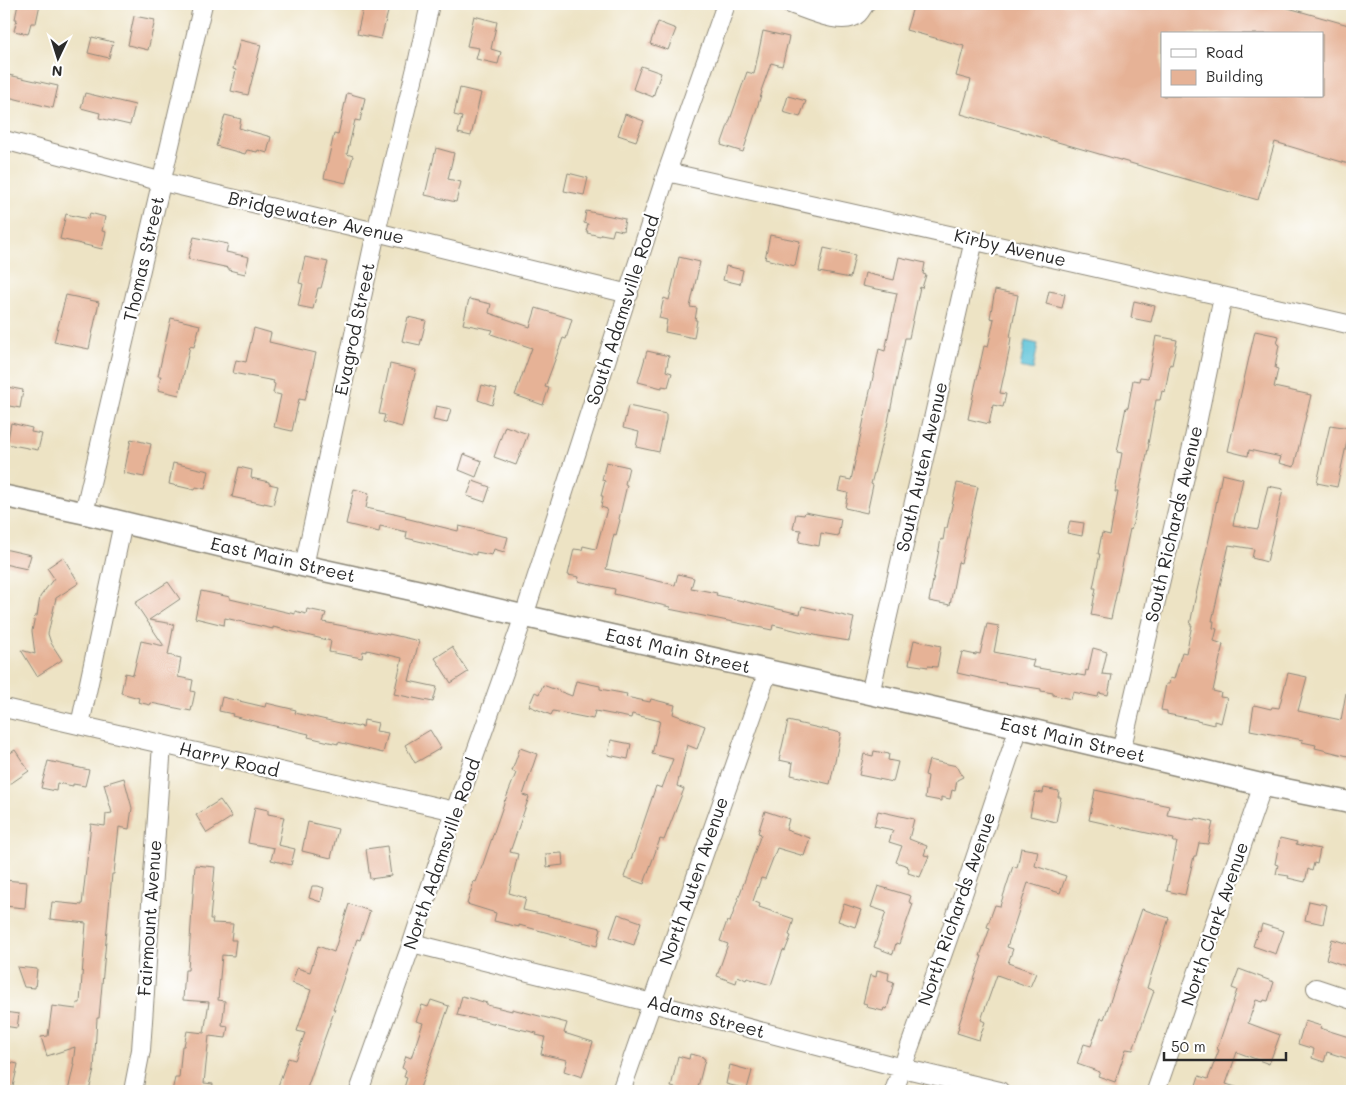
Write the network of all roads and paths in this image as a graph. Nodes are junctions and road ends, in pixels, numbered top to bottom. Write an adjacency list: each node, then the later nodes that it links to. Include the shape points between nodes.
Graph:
1 (203, 4): 8 (street, Thomas Street)
2 (430, 4): 9 (street, Evagrod Street)
3 (726, 4): 7 (street, South Adamsville Road)
4 (790, 4): 5 (street, via 832,19 857,15)
5 (865, 4)
6 (4, 140): 8 (street, Bridgewater Avenue)
7 (667, 172): 10 (street, Kirby Avenue); 11 (street, South Adamsville Road)
8 (162, 182): 9 (street, Bridgewater Avenue); 15 (street, Thomas Street)
9 (376, 232): 11 (street, Bridgewater Avenue); 17 (street, Evagrod Street)
10 (974, 240): 12 (street, Kirby Avenue); 20 (street, South Auten Avenue)
11 (629, 294): 18 (street, South Adamsville Road)
12 (1223, 297): 13 (street, Kirby Avenue); 25 (street, South Richards Avenue, via 1192,448)
13 (1352, 325)
14 (4, 496): 15 (street, East Main Street)
15 (84, 514): 16 (street, East Main Street)
16 (123, 523): 17 (street, East Main Street); 22 (street)
17 (304, 566): 18 (street, East Main Street)
18 (524, 616): 19 (street, East Main Street); 28 (street, North Adamsville Road)
19 (768, 672): 20 (street, East Main Street); 32 (street, North Auten Avenue)
20 (870, 694): 23 (street, East Main Street)
21 (4, 708): 22 (street, Harry Road)
22 (80, 726): 24 (street, Harry Road)
23 (1019, 727): 25 (street, East Main Street); 33 (street, North Richards Avenue)
24 (162, 744): 28 (street, Harry Road); 34 (street, Fairmount Avenue, via 141,1050)
25 (1121, 751): 26 (street, East Main Street)
26 (1263, 785): 27 (street, East Main Street); 39 (street, North Clark Avenue)
27 (1352, 803)
28 (455, 812): 29 (street, North Adamsville Road)
29 (412, 943): 32 (street, Adams Street); 35 (street, North Adamsville Road)
30 (1316, 988): 31 (street)
31 (1352, 1000)
32 (652, 1003): 33 (street, Adams Street); 36 (street, North Auten Avenue)
33 (902, 1068): 37 (street, North Richards Avenue); 38 (street, Adams Street)
34 (133, 1091)
35 (359, 1091)
36 (621, 1091)
37 (894, 1091)
38 (1000, 1091)
39 (1156, 1091)

